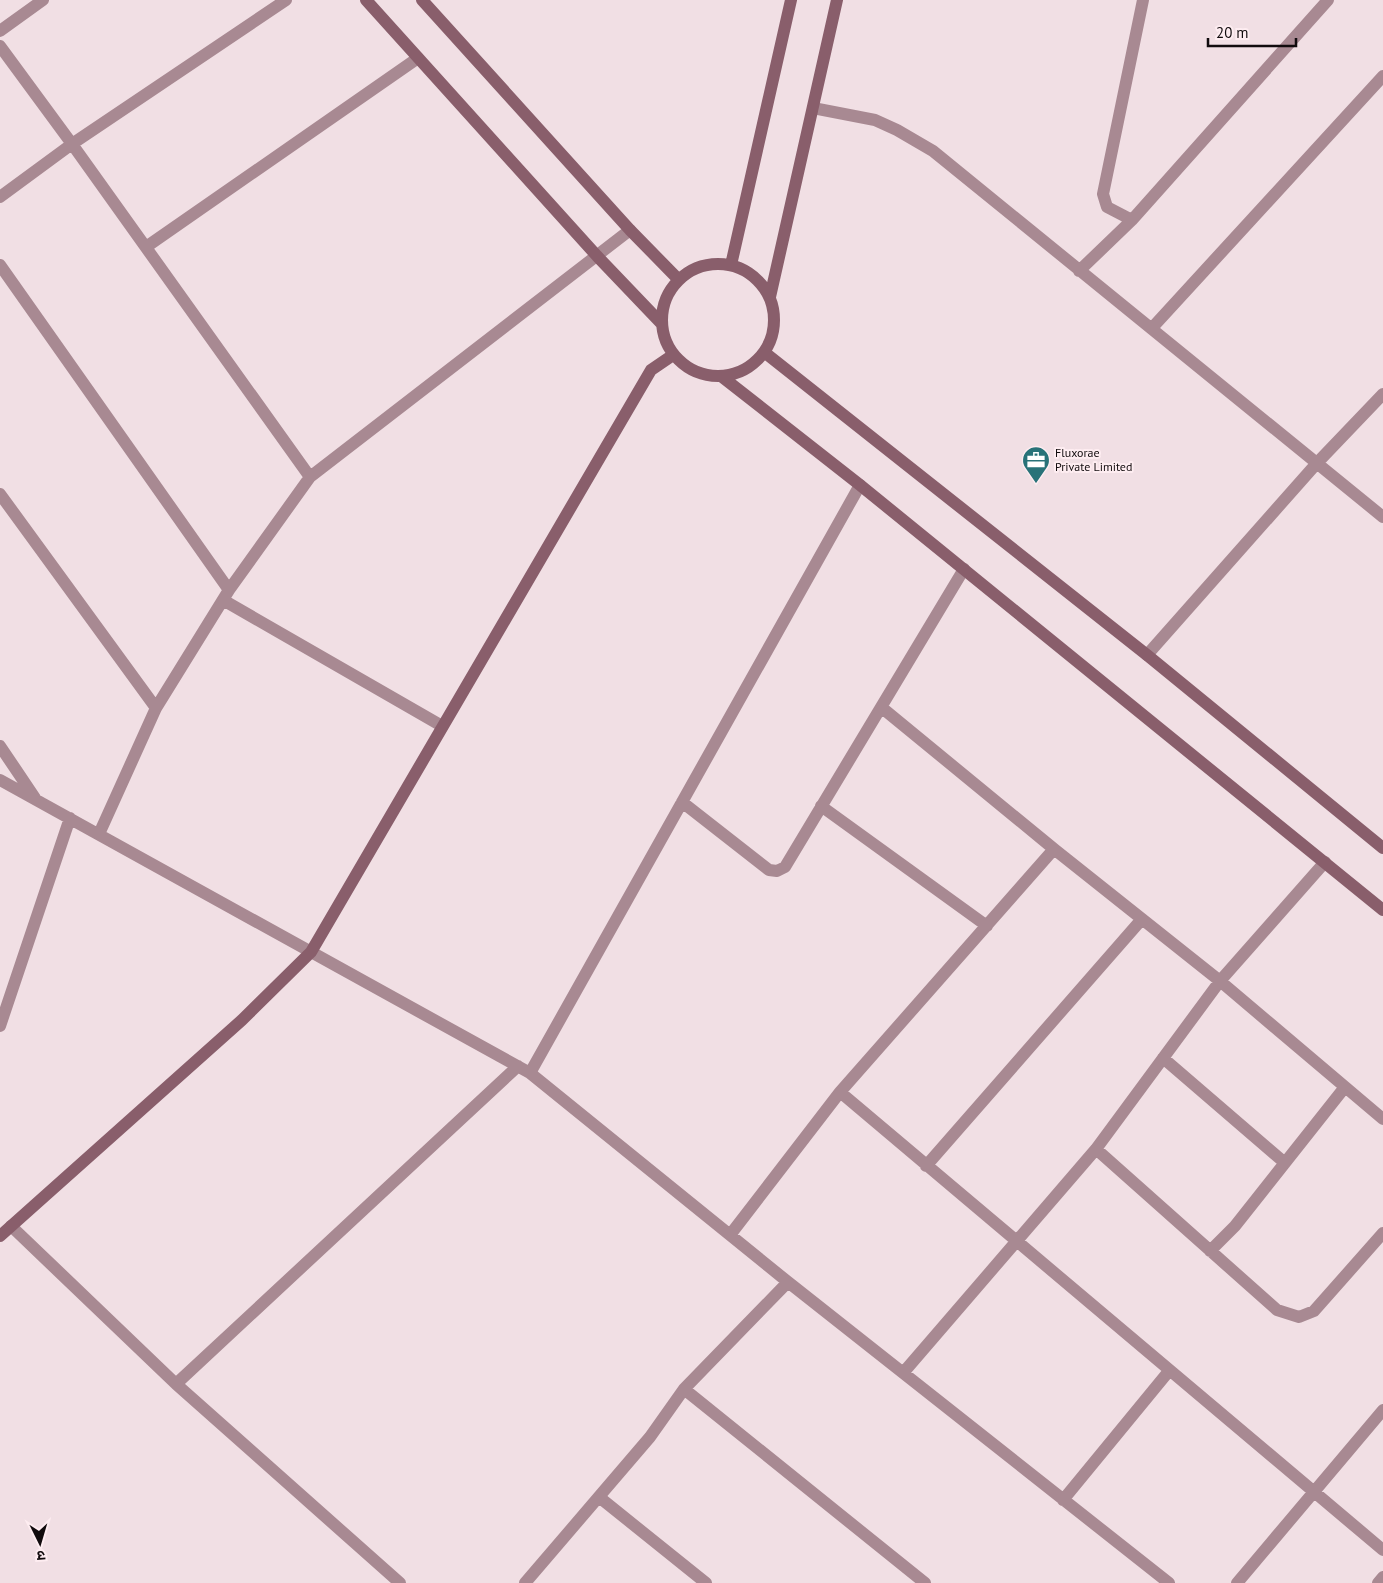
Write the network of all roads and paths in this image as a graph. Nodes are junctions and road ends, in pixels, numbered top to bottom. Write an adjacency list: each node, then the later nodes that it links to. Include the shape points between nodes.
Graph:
1 (43, 0): 9 (street)
2 (286, 0): 14 (street)
3 (366, 0): 11 (street)
4 (422, 0): 17 (street)
5 (792, 0): 21 (street)
6 (837, 0): 13 (street)
7 (1143, 0): 16 (street, via 1102,194 1107,207)
8 (1328, 0): 16 (street)
9 (0, 31)
10 (0, 46): 14 (street)
11 (418, 58): 18 (street); 19 (street)
12 (1383, 76): 26 (street)
13 (814, 108): 22 (street, via 875,120 933,151); 24 (street)
14 (72, 144): 15 (street); 18 (street)
15 (0, 197)
16 (1132, 220): 22 (street)
17 (630, 230): 19 (street); 23 (street)
18 (146, 247): 32 (street)
19 (597, 256): 25 (street); 32 (street)
20 (0, 264): 37 (street)
21 (730, 265): 23 (street, via 712,263 694,268); 24 (street, via 747,271)
22 (1079, 271): 26 (street)
23 (678, 279): 25 (street, via 667,294)
24 (770, 297): 27 (street, via 774,329)
25 (661, 323): 28 (street)
26 (1152, 328): 31 (street)
27 (764, 352): 29 (street, via 745,369); 38 (street)
28 (672, 354): 29 (street, via 686,367 703,374); 41 (street, via 651,370)
29 (721, 376): 33 (street)
30 (1383, 394): 31 (street)
31 (1317, 463): 35 (street); 38 (street)
32 (310, 476): 37 (street)
33 (860, 485): 36 (street); 45 (street)
34 (0, 494): 40 (street)
35 (1383, 516)
36 (964, 569): 39 (street); 51 (street)
37 (226, 595): 40 (street); 41 (street)
38 (1147, 655): 49 (street)
39 (881, 707): 46 (street); 50 (street)
40 (156, 708): 48 (street)
41 (442, 726): 55 (street)
42 (0, 746): 44 (street)
43 (0, 780): 44 (street)
44 (36, 799): 47 (street)
45 (682, 802): 46 (street, via 770,870 778,871 785,867); 60 (street)
46 (821, 806): 54 (street)
47 (70, 818): 48 (street); 57 (street)
48 (99, 834): 55 (street)
49 (1383, 848)
50 (1054, 849): 53 (street); 54 (street)
51 (1325, 862): 52 (street); 56 (street)
52 (1383, 910)
53 (1142, 919): 56 (street); 66 (street)
54 (987, 926): 62 (street)
55 (311, 952): 59 (street); 67 (street, via 242,1020)
56 (1220, 981): 58 (street); 61 (street)
57 (0, 1026)
58 (1163, 1058): 64 (street); 65 (street)
59 (518, 1066): 60 (street); 76 (street)
60 (530, 1073): 69 (street)
61 (1345, 1087): 63 (street); 65 (street)
62 (840, 1092): 66 (street); 69 (street)
63 (1383, 1120)
64 (1096, 1149): 71 (street); 72 (street)
65 (1285, 1163): 72 (street, via 1235,1226)
66 (926, 1166): 71 (street)
67 (11, 1226): 70 (street); 76 (street)
68 (1383, 1233): 72 (street, via 1314,1311 1299,1317 1277,1310)
69 (730, 1235): 73 (street)
70 (0, 1236)
71 (1016, 1242): 74 (street); 75 (street)
72 (1210, 1251)
73 (788, 1282): 75 (street); 77 (street)
74 (1169, 1371): 79 (street); 81 (street)
75 (903, 1373): 81 (street)
76 (176, 1384): 84 (street)
77 (684, 1389): 80 (street); 87 (street)
78 (1383, 1410): 79 (street)
79 (1313, 1493): 82 (street); 89 (street)
80 (599, 1497): 85 (street); 86 (street)
81 (1064, 1500): 88 (street)
82 (1383, 1550)
83 (1383, 1577): 90 (street)
84 (400, 1583)
85 (525, 1583)
86 (706, 1583)
87 (925, 1583)
88 (1169, 1583)
89 (1237, 1583)
90 (1378, 1583)

